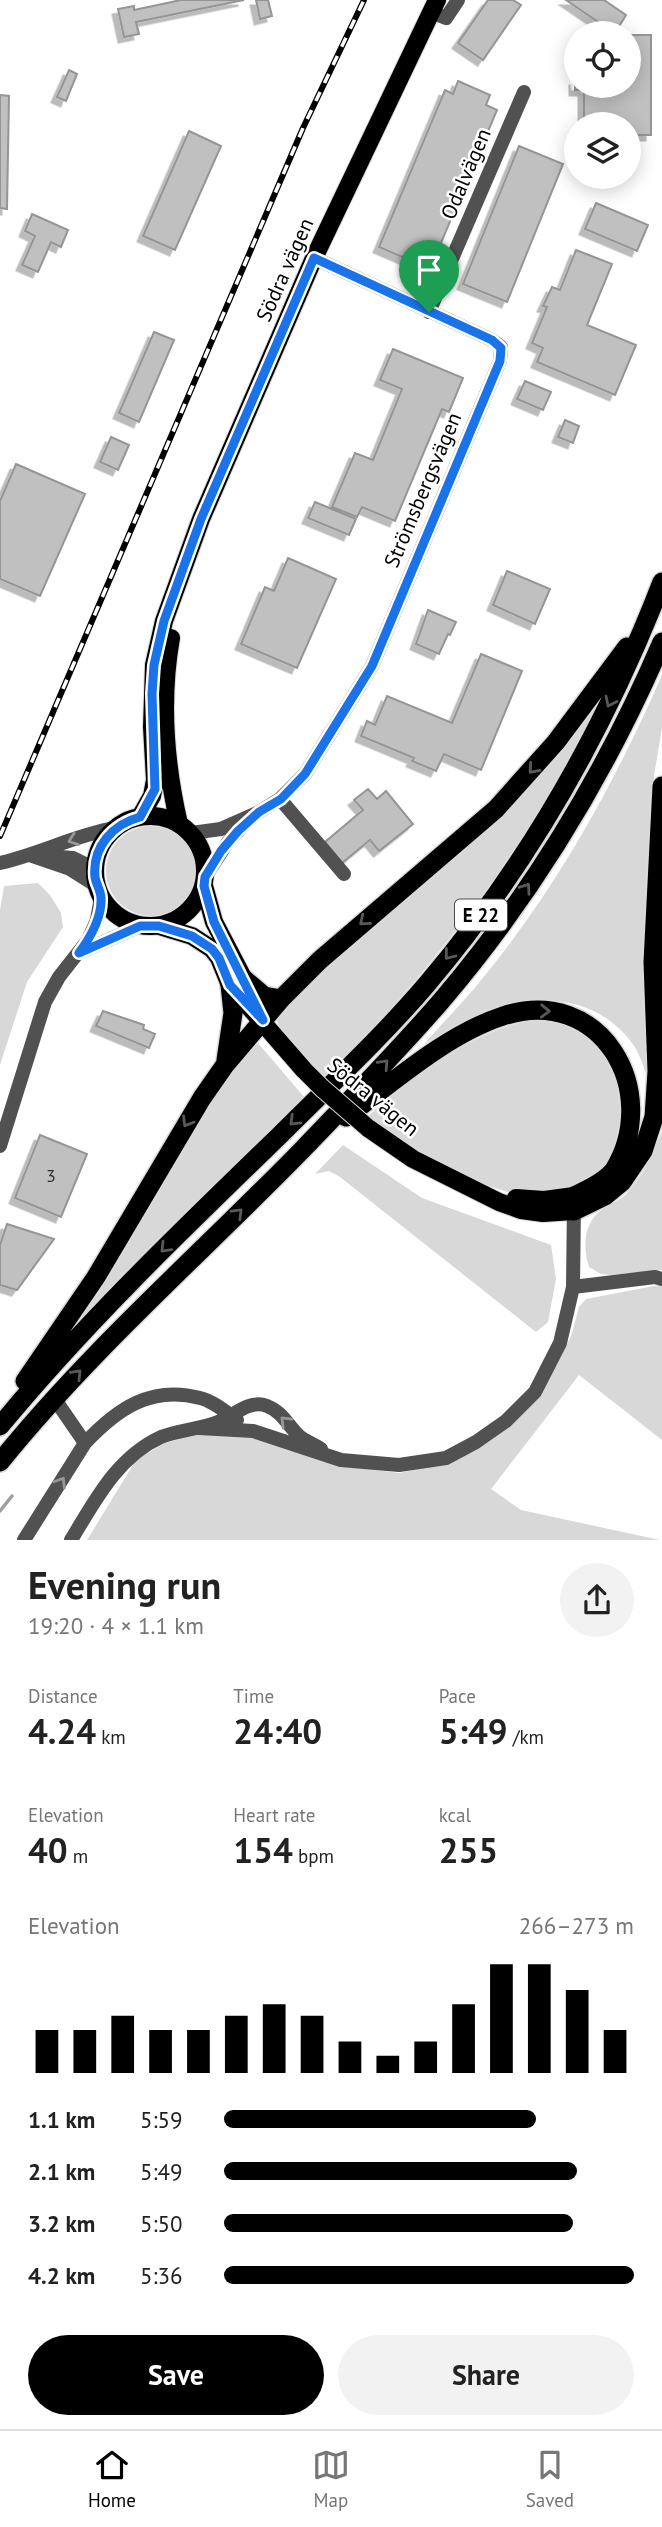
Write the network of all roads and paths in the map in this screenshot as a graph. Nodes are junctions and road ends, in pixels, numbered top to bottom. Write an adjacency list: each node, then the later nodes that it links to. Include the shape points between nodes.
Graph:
1 (458, 0): 2 (street, via 446,18)
2 (434, 6): 4 (main road, Södra vägen)
3 (524, 92): 5 (street, Odalvägen)
4 (314, 258): 5 (street, Strömsbergsvägen); 6 (main road, Södra vägen)
5 (429, 312): 11 (street, Strömsbergsvägen, via 492,340 501,348 500,361 372,666 305,774)
6 (185, 562): 13 (main road, Södra vägen, via 154,665 155,780); 15 (main road, Södra vägen, via 165,690 169,772)
7 (662, 582): 8 (highway, E 22)
8 (648, 617): 25 (highway, one-way to 25, via 556,742 496,808 356,927); 36 (highway, E 22, one-way to 36, via 562,792 519,862 436,973 375,1041 109,1306)
9 (662, 642): 29 (highway, E 22, one-way to 9, via 425,1018 493,935 581,803)
10 (662, 786): 30 (highway, via 653,962 654,1117 643,1151 622,1182 606,1196)
11 (281, 799): 12 (street, Strömsbergsvägen); 18 (street)
12 (259, 812): 15 (street, Strömsbergsvägen, via 221,830); 19 (street, Strömsbergsvägen, via 228,842)
13 (140, 817): 14 (main road); 15 (main road, via 160,817)
14 (115, 828): 16 (street, one-way to 16); 20 (main road, via 100,847)
15 (185, 829): 19 (main road, via 203,854)
16 (32, 856): 17 (street); 20 (street, via 73,858)
17 (0, 863)
18 (344, 874)
19 (205, 882): 22 (main road, via 190,910); 24 (main road, Södra vägen, via 214,922)
20 (98, 884): 21 (main road, via 117,916); 23 (street, via 94,929)
21 (140, 926): 22 (main road); 23 (street)
22 (159, 926): 24 (main road, Södra vägen, via 192,936 212,949)
23 (79, 953): 28 (street, via 45,1002)
24 (237, 982): 25 (highway); 26 (main road, Södra vägen); 27 (highway)
25 (281, 999): 26 (highway)
26 (263, 1020): 27 (highway); 30 (main road, Södra vägen, bridge, via 337,1102 413,1159 521,1210 543,1213)
27 (225, 1065): 35 (highway, one-way to 35, via 96,1277)
28 (0, 1146)
29 (303, 1149): 30 (highway, one-way to 30, via 437,1049 502,1016 557,1011 592,1023 621,1048 640,1100 639,1120 625,1157); 33 (highway, E 22, one-way to 29)
30 (574, 1203): 32 (street)
31 (662, 1279): 32 (street)
32 (573, 1287): 40 (street, via 560,1343 535,1392 506,1422 446,1458 399,1465)
33 (54, 1398): 39 (street); 41 (highway, E 22)
34 (232, 1416): 37 (street); 38 (street); 39 (street, via 200,1398 160,1394 127,1406); 40 (street, one-way to 34, via 300,1437 268,1406 247,1406)
35 (0, 1419)
36 (0, 1426)
37 (199, 1428): 38 (street); 43 (street, via 162,1437 132,1455 109,1478)
38 (253, 1431): 40 (street)
39 (85, 1443): 42 (street, one-way to 39)
40 (341, 1460)
41 (0, 1462)
42 (24, 1540)
43 (71, 1540)

